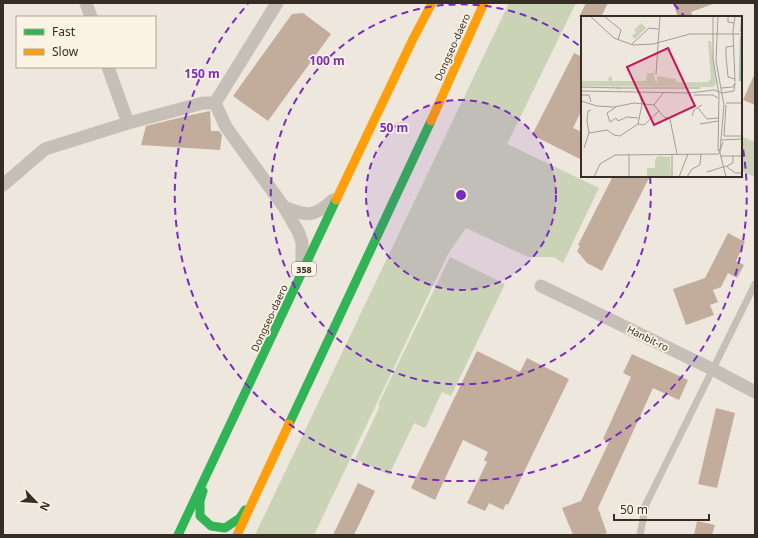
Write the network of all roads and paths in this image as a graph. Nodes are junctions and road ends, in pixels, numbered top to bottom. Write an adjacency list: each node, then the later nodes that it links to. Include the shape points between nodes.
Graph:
1 (86, 3): 5 (street)
2 (277, 3): 7 (street)
3 (431, 3): 9 (highway, Dongseo-daero / 358)
4 (486, 3): 18 (highway, Dongseo-daero)
5 (91, 16)
6 (108, 68): 8 (street)
7 (215, 103): 8 (street, via 203,103); 11 (street, via 226,127)
8 (128, 123): 10 (street, via 45,149)
9 (348, 176): 11 (street, via 333,200 323,209 312,214 300,214); 12 (highway, Dongseo-daero / 358)
10 (3, 186)
11 (284, 207): 12 (street, via 302,242)
12 (298, 282): 17 (highway, Dongseo-daero / 358)
13 (755, 284): 15 (lane)
14 (541, 286): 15 (street, Hanbit-ro)
15 (712, 369): 16 (street, Hanbit-ro); 21 (lane, via 646,504)
16 (755, 392)
17 (212, 463): 18 (highway, via 200,501 200,516 211,526 225,528 240,518); 19 (highway, Dongseo-daero / 358)
18 (259, 488): 20 (highway, Dongseo-daero)
19 (178, 535)
20 (237, 535)
21 (640, 535)

